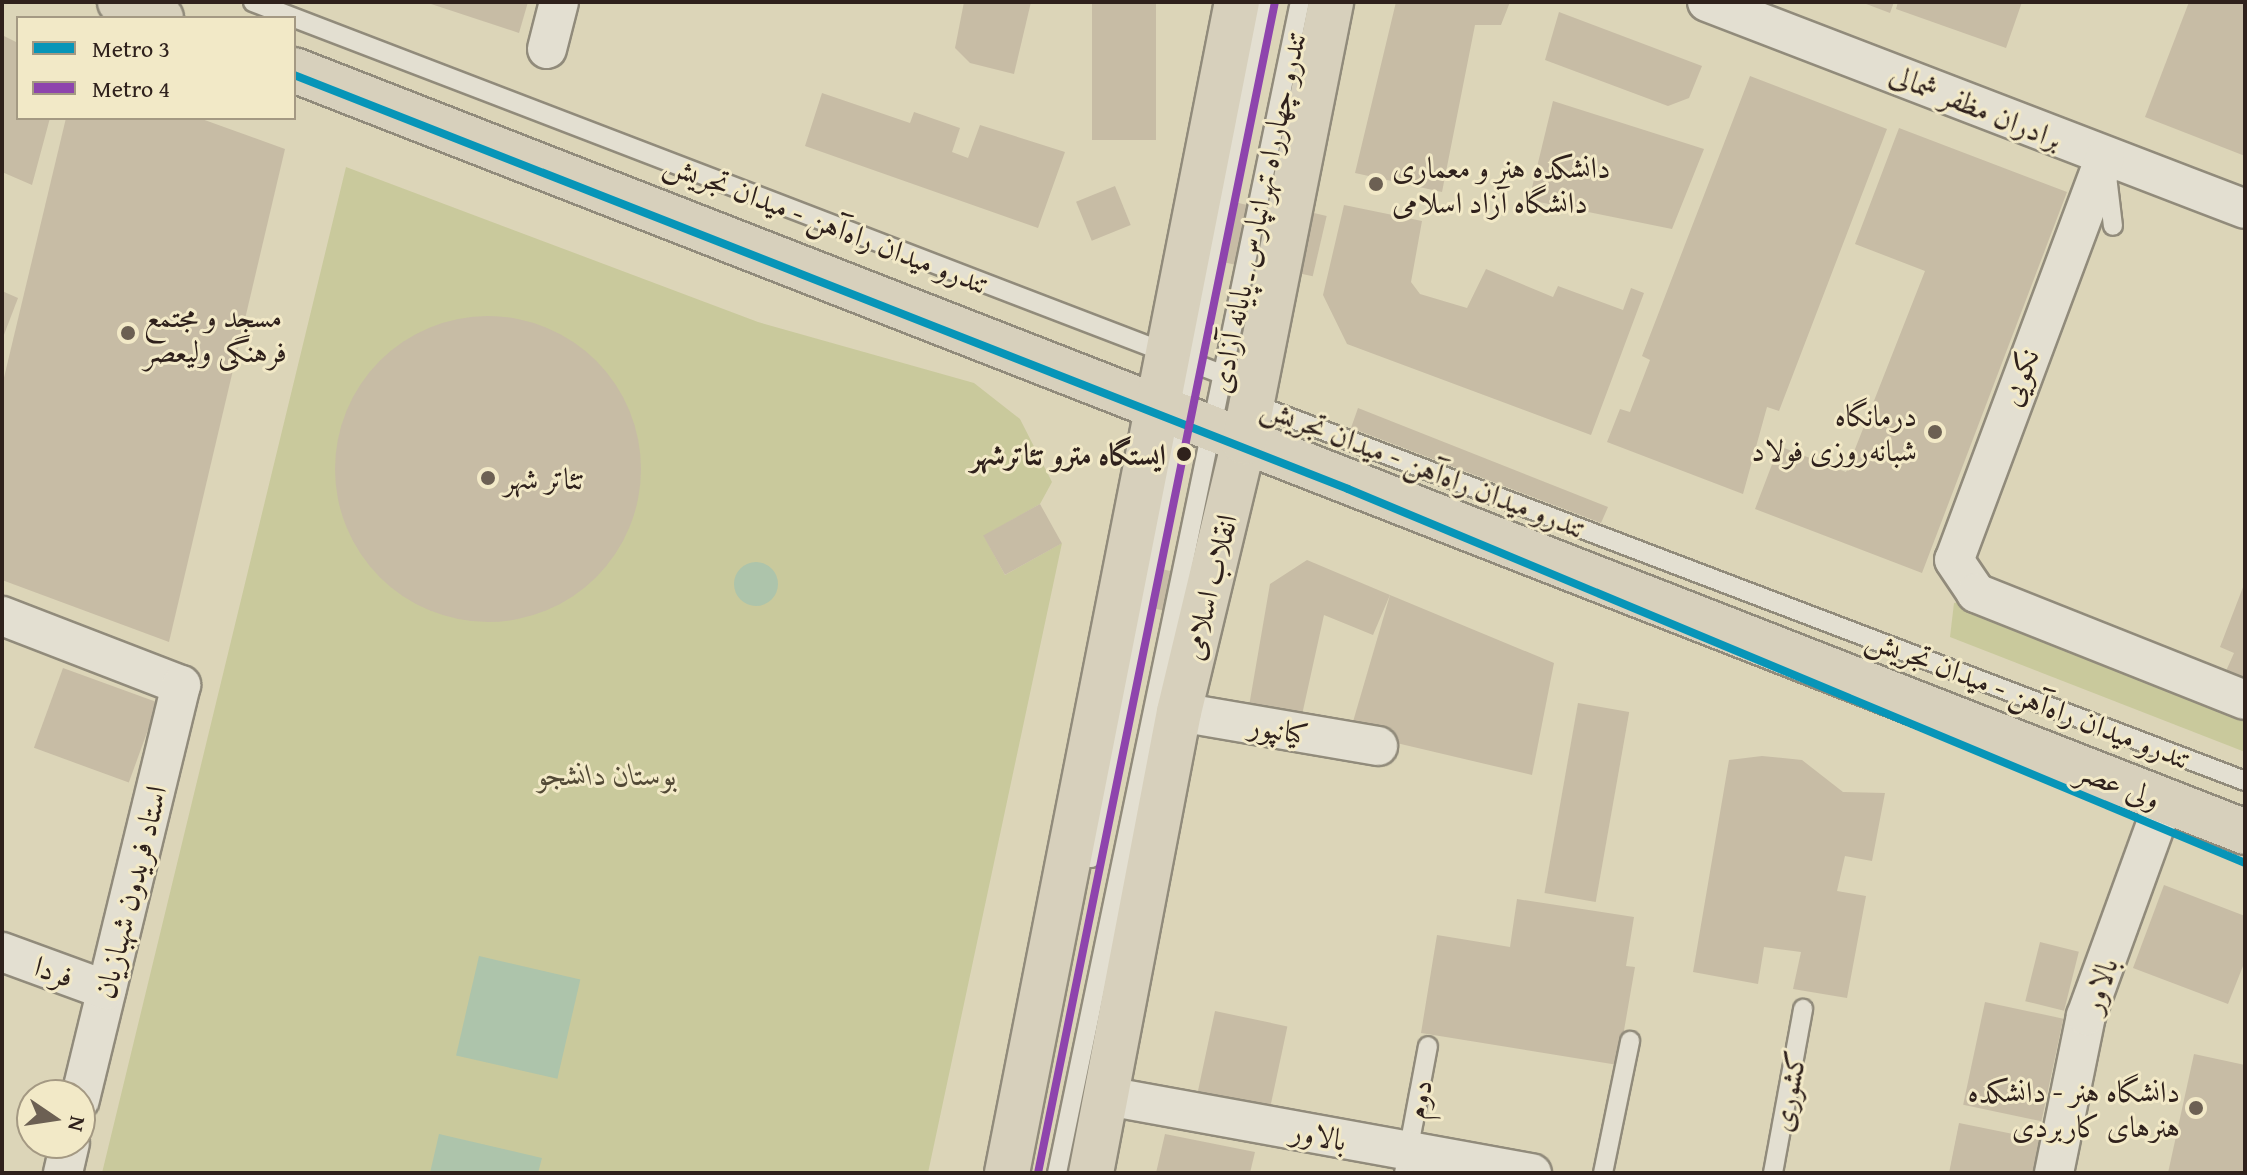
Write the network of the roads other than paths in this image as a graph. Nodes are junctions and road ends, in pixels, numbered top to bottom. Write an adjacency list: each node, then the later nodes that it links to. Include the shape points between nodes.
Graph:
1 (120, 2): 9 (main road)
2 (253, 2): 10 (lane, تندرو میدان راه‌آهن - میدان تجریش)
3 (559, 2): 12 (street)
4 (1237, 2): 17 (main road, انقلاب اسلامی)
5 (1265, 2): 17 (lane)
6 (1300, 2): 18 (lane, تندرو چهارراه تهرانپارس ـ پایانه آزادی)
7 (1331, 2): 18 (main road, انقلاب اسلامی)
8 (1707, 2): 14 (street, برادران مظفر شمالی)
9 (156, 16)
10 (289, 16)
11 (296, 19): 17 (lane, تندرو میدان راه‌آهن - میدان تجریش)
12 (547, 49)
13 (296, 71): 18 (main road, ولی عصر)
14 (2105, 157): 15 (street, برادران مظفر شمالی); 16 (lane); 20 (street, نکویی, via 1953,547 1957,571 1976,593)
15 (2245, 209)
16 (2113, 226)
17 (1179, 358): 18 (main road, انقلاب اسلامی); 18 (lane, تندرو میدان راه‌آهن - میدان تجریش)
18 (1211, 413): 21 (main road, انقلاب اسلامی); 23 (lane, تندرو میدان راه‌آهن - میدان تجریش); 24 (main road, ولی عصر); 34 (main road, انقلاب اسلامی); 35 (lane); 36 (lane, تندرو چهارراه تهرانپارس ـ پایانه آزادی)
19 (2, 616): 27 (street, استاد فریدون شهبازیان, via 181,685)
20 (2245, 700)
21 (1179, 712): 22 (street, کیانپور); 32 (main road, انقلاب اسلامی)
22 (1378, 746)
23 (2245, 781)
24 (2164, 802): 25 (main road, ولی عصر); 41 (street, بالاور, via 2086,1016)
25 (2245, 832)
26 (2, 952): 27 (street, فردا)
27 (106, 990): 31 (street, استاد فریدون شهبازیان)
28 (1803, 1009): 40 (lane, کشوری)
29 (1630, 1041): 39 (lane)
30 (1428, 1046): 33 (lane, دوم)
31 (85, 1079)
32 (1107, 1096): 33 (street, بالاور); 37 (main road, انقلاب اسلامی)
33 (1406, 1162): 38 (street, بالاور)
34 (1007, 1173)
35 (1027, 1173)
36 (1057, 1173)
37 (1091, 1173)
38 (1532, 1173)
39 (1603, 1173)
40 (1773, 1173)
41 (2054, 1173)

